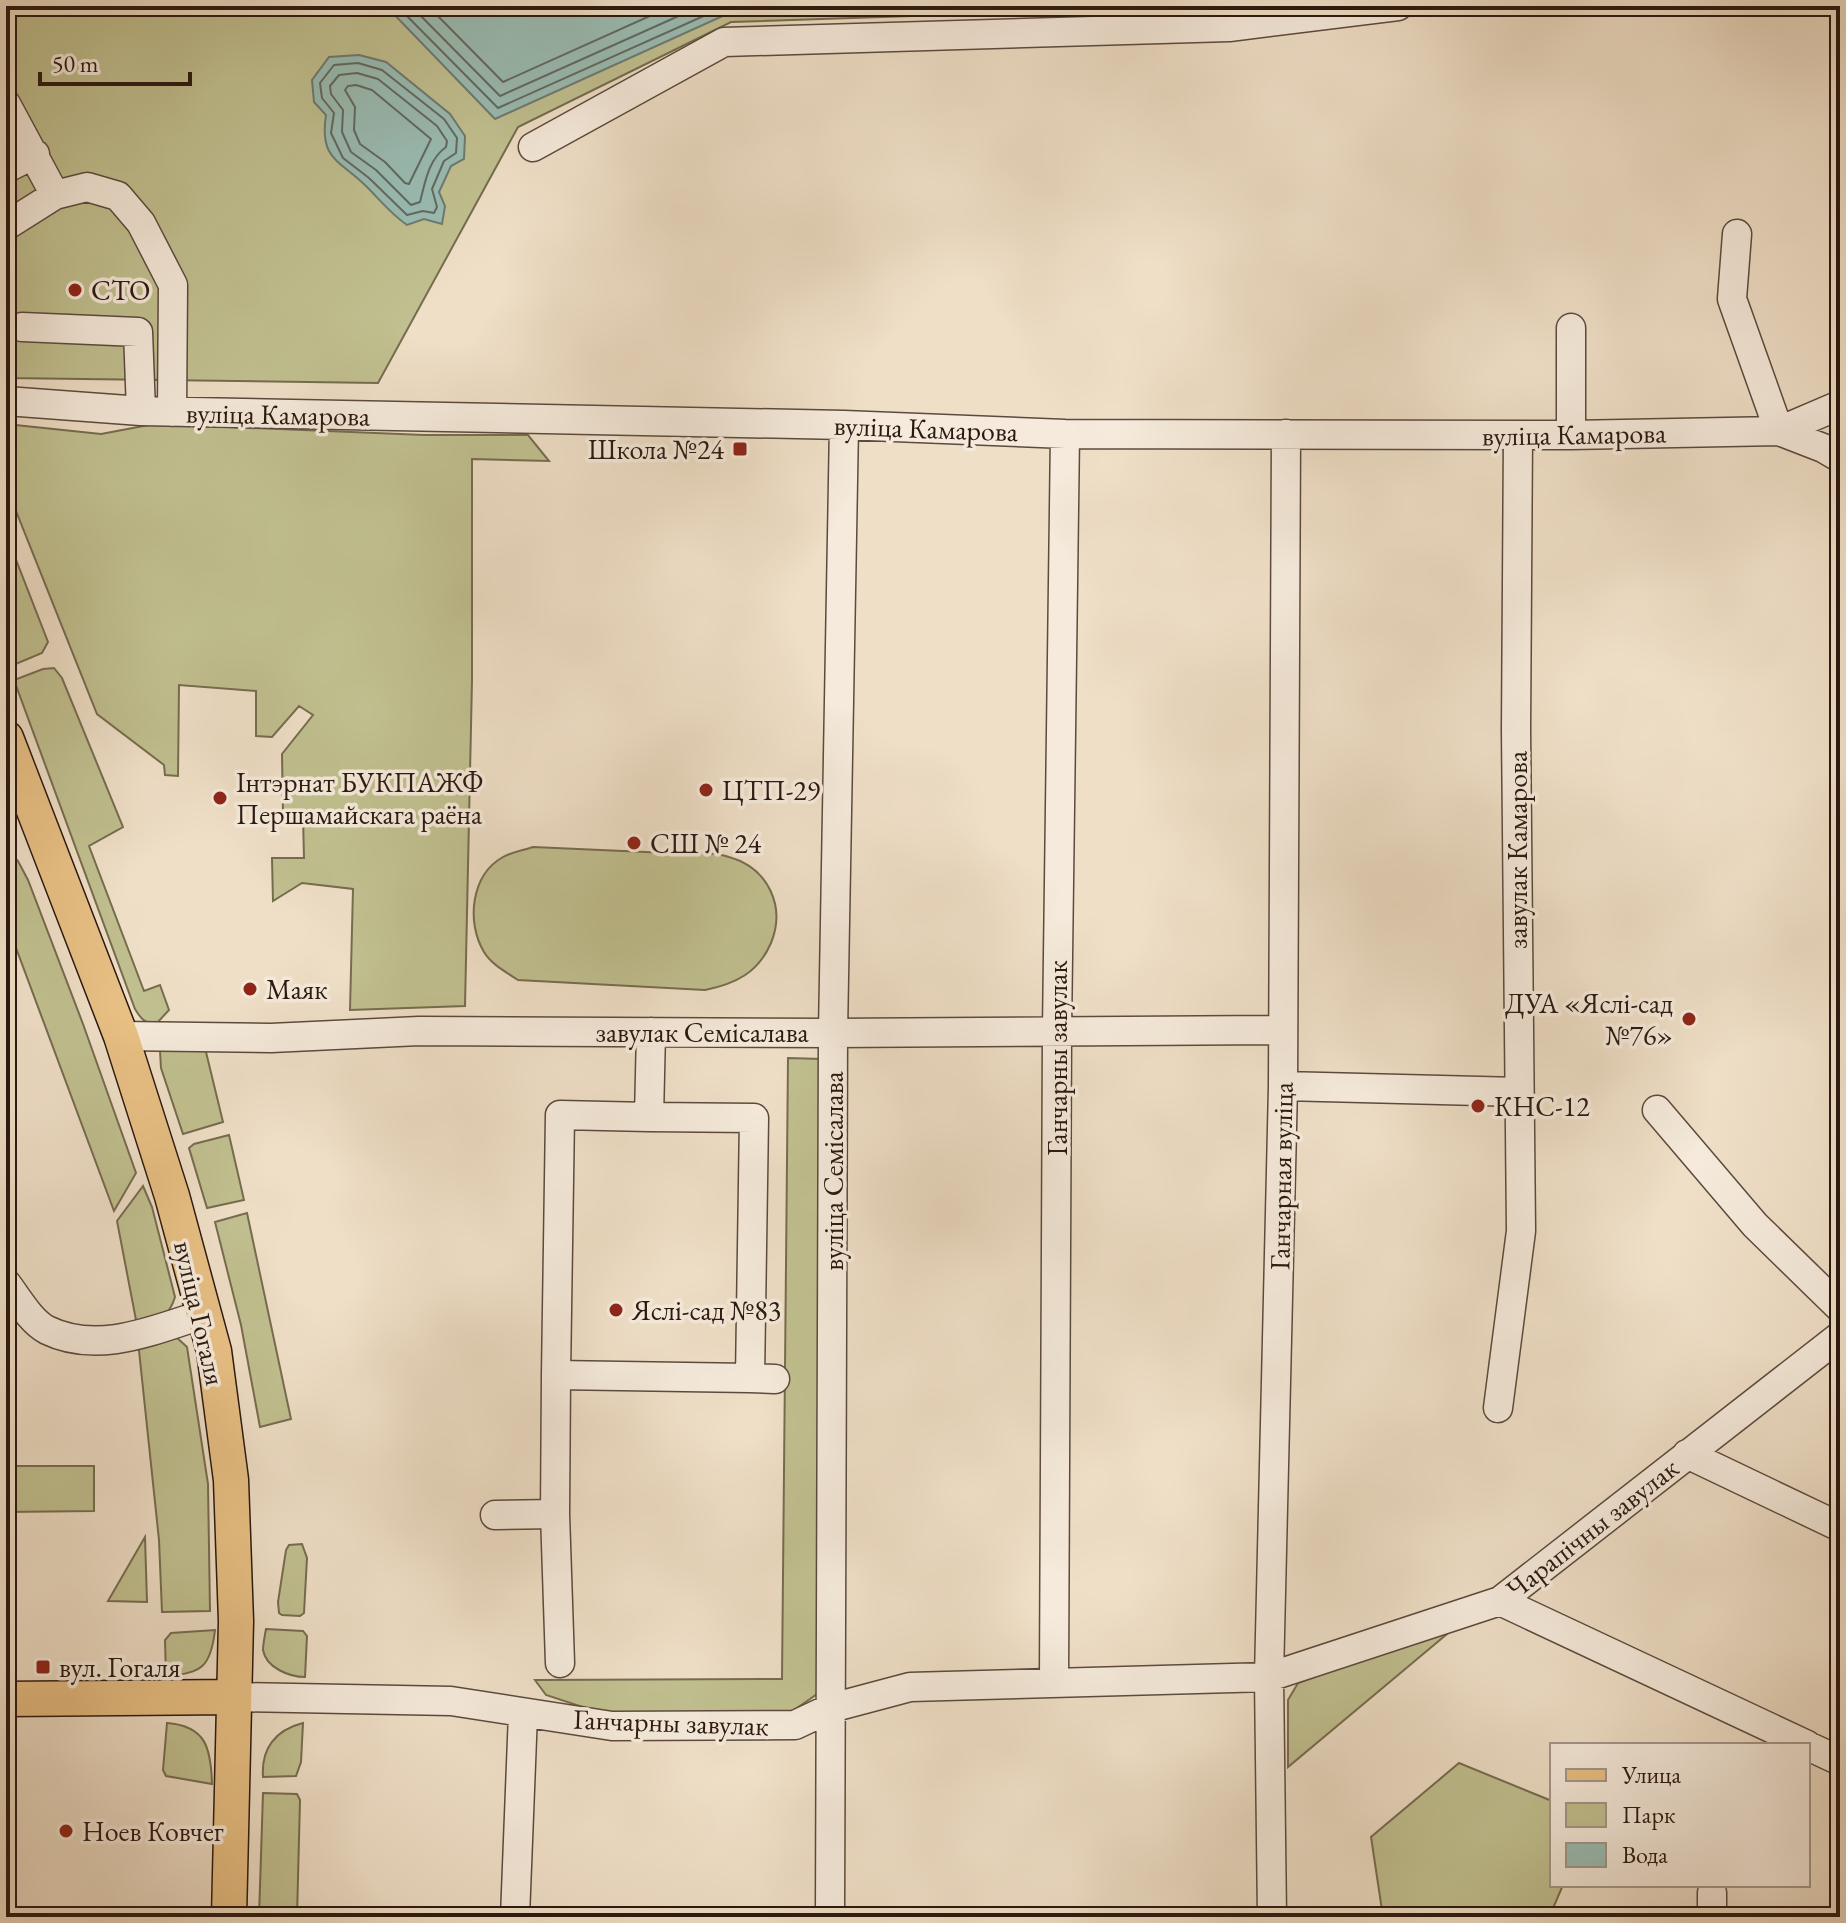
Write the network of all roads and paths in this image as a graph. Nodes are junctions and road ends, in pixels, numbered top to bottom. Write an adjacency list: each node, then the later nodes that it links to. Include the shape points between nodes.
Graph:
1 (1398, 6): 3 (street, via 1229,27 724,42)
2 (16, 140): 4 (street)
3 (533, 147)
4 (55, 195): 5 (street); 12 (street, via 87,187 118,196 141,223 173,285)
5 (6, 226)
6 (1737, 234): 14 (street, via 1732,299)
7 (22, 327): 11 (street, via 138,332)
8 (1571, 328): 18 (street)
9 (6, 401): 11 (street, вуліца Камарова)
10 (1840, 405): 14 (street)
11 (141, 411): 12 (street, вуліца Камарова)
12 (172, 412): 13 (street, вуліца Камарова)
13 (844, 425): 15 (street, вуліца Камарова); 24 (street, вуліца Семісалава)
14 (1779, 431): 18 (street, вуліца Камарова); 19 (street, вуліца Камарова)
15 (1065, 434): 16 (street, вуліца Камарова); 22 (street, Ганчарны завулак)
16 (1286, 434): 17 (street, вуліца Камарова); 21 (street, Ганчарная вуліца)
17 (1518, 435): 18 (street, вуліца Камарова); 27 (street, завулак Камарова)
18 (1571, 435)
19 (1840, 458)
20 (6, 738): 25 (main road, вуліца Гогаля)
21 (1282, 1030): 22 (street, завулак Семісалава); 26 (street, Ганчарная вуліца)
22 (1057, 1031): 24 (street, завулак Семісалава); 43 (street, Ганчарны завулак)
23 (651, 1032): 24 (street, завулак Семісалава); 25 (street, завулак Семісалава); 29 (street)
24 (833, 1033): 46 (street, вуліца Семісалава)
25 (121, 1036): 32 (main road, вуліца Гогаля)
26 (1283, 1086): 27 (street); 42 (street, Ганчарная вуліца)
27 (1519, 1092): 35 (street, завулак Камарова, via 1521,1231)
28 (1657, 1110): 31 (street, via 1755,1225)
29 (649, 1117): 34 (street, via 560,1115); 34 (street, via 754,1118 762,1378)
30 (6, 1283): 32 (street, via 45,1329 82,1341 114,1340)
31 (1840, 1308)
32 (204, 1314): 44 (main road, вуліца Гогаля, via 231,1480)
33 (1840, 1336): 36 (street, Чарапічны завулак)
34 (556, 1375): 37 (street)
35 (1498, 1408)
36 (1687, 1454): 39 (street); 40 (street, Чарапічны завулак)
37 (555, 1514): 38 (street); 41 (street)
38 (495, 1515)
39 (1840, 1527)
40 (1500, 1601): 42 (street, Чарапічны завулак); 48 (street)
41 (560, 1663)
42 (1269, 1677): 43 (street, Ганчарны завулак); 54 (street, Ганчарная вуліца)
43 (1054, 1682): 46 (street, Ганчарны завулак, via 910,1687)
44 (234, 1697): 45 (main road); 47 (street, Ганчарны завулак, via 451,1701); 51 (main road, вуліца Гогаля)
45 (6, 1699)
46 (831, 1708): 47 (street, Ганчарны завулак, via 795,1725 612,1726); 53 (street, вуліца Семісалава)
47 (523, 1713): 52 (street)
48 (1803, 1743)
49 (1810, 1746): 50 (street)
50 (1840, 1761)
51 (229, 1917)
52 (515, 1917)
53 (830, 1917)
54 (1272, 1917)

